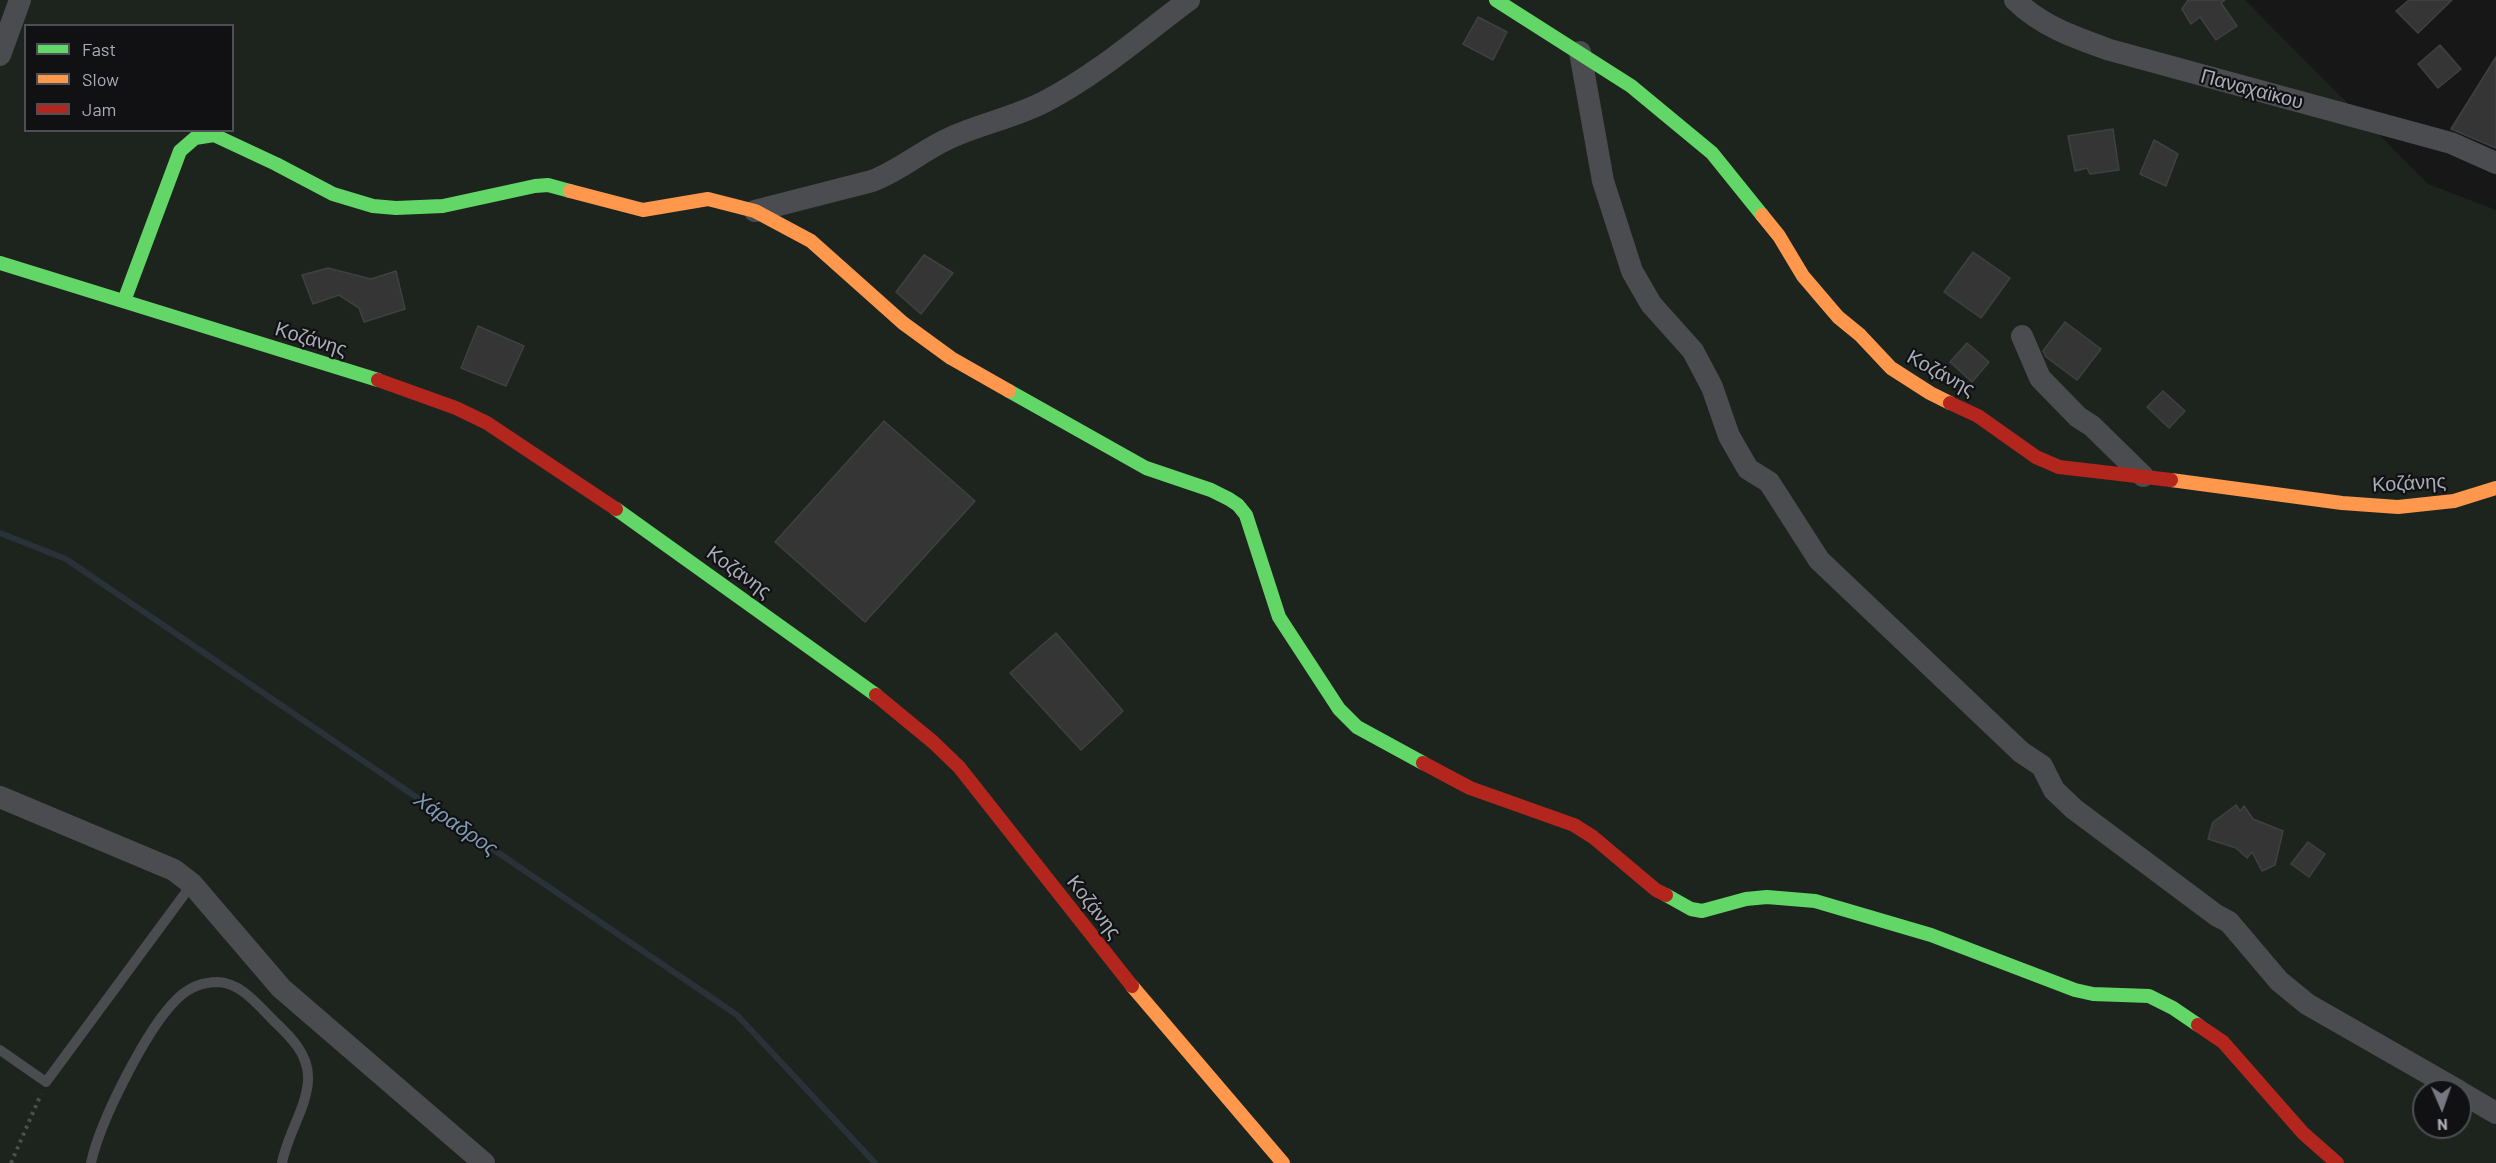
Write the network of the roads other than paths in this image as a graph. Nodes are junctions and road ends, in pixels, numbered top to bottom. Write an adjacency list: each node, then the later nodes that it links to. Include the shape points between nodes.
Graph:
1 (20, 0): 6 (street)
2 (1189, 0): 8 (street, via 1092,73 1049,100 953,136 872,182)
3 (1496, 0): 5 (street, Κοζάνης)
4 (2016, 0): 7 (street, Παναχαϊκου, via 2047,24 2092,44 2451,143)
5 (1581, 52): 12 (street, Κοζάνης, via 1631,86 1712,153 1779,236 1803,276 1838,317 1891,368 1930,393 1978,416 2036,457 2059,467); 17 (street, via 1603,181 1632,271 1651,304 1693,351 1748,469 1769,482 1819,560 2020,752 2042,766 2054,790 2067,802 2159,874 2229,922 2290,992)
6 (0, 55)
7 (2496, 163)
8 (754, 211): 10 (street, via 708,200 643,210 548,185 435,207 359,204 214,135 204,134 180,151); 24 (street, via 811,241 903,323 951,358 1146,468 1211,490 1238,505 1246,515 1279,617 1339,709 1357,727 1470,788 1574,825 1656,890 1691,909 1702,911 1767,897 1815,901 1931,935 2075,990 2149,996 2223,1042 2303,1133)
9 (0, 264): 10 (street, Κοζάνης)
10 (124, 301): 23 (street, Κοζάνης, via 388,383 487,423 684,556 872,692 959,767 1126,979)
11 (2022, 336): 12 (street, via 2040,378)
12 (2143, 476): 13 (street, Κοζάνης, via 2398,507 2454,501)
13 (2496, 488)
14 (0, 797): 15 (street, via 157,862)
15 (192, 884): 16 (lane, via 46,1082); 22 (street, via 281,988)
16 (0, 1050)
17 (2439, 1079)
18 (2472, 1098): 19 (street)
19 (2496, 1113)
20 (91, 1163): 21 (lane, via 125,1078 165,1012 191,989 219,982 240,989 252,999 292,1038 304,1058 308,1080)
21 (282, 1163)
22 (484, 1163)
23 (1283, 1163)
24 (2337, 1163)

